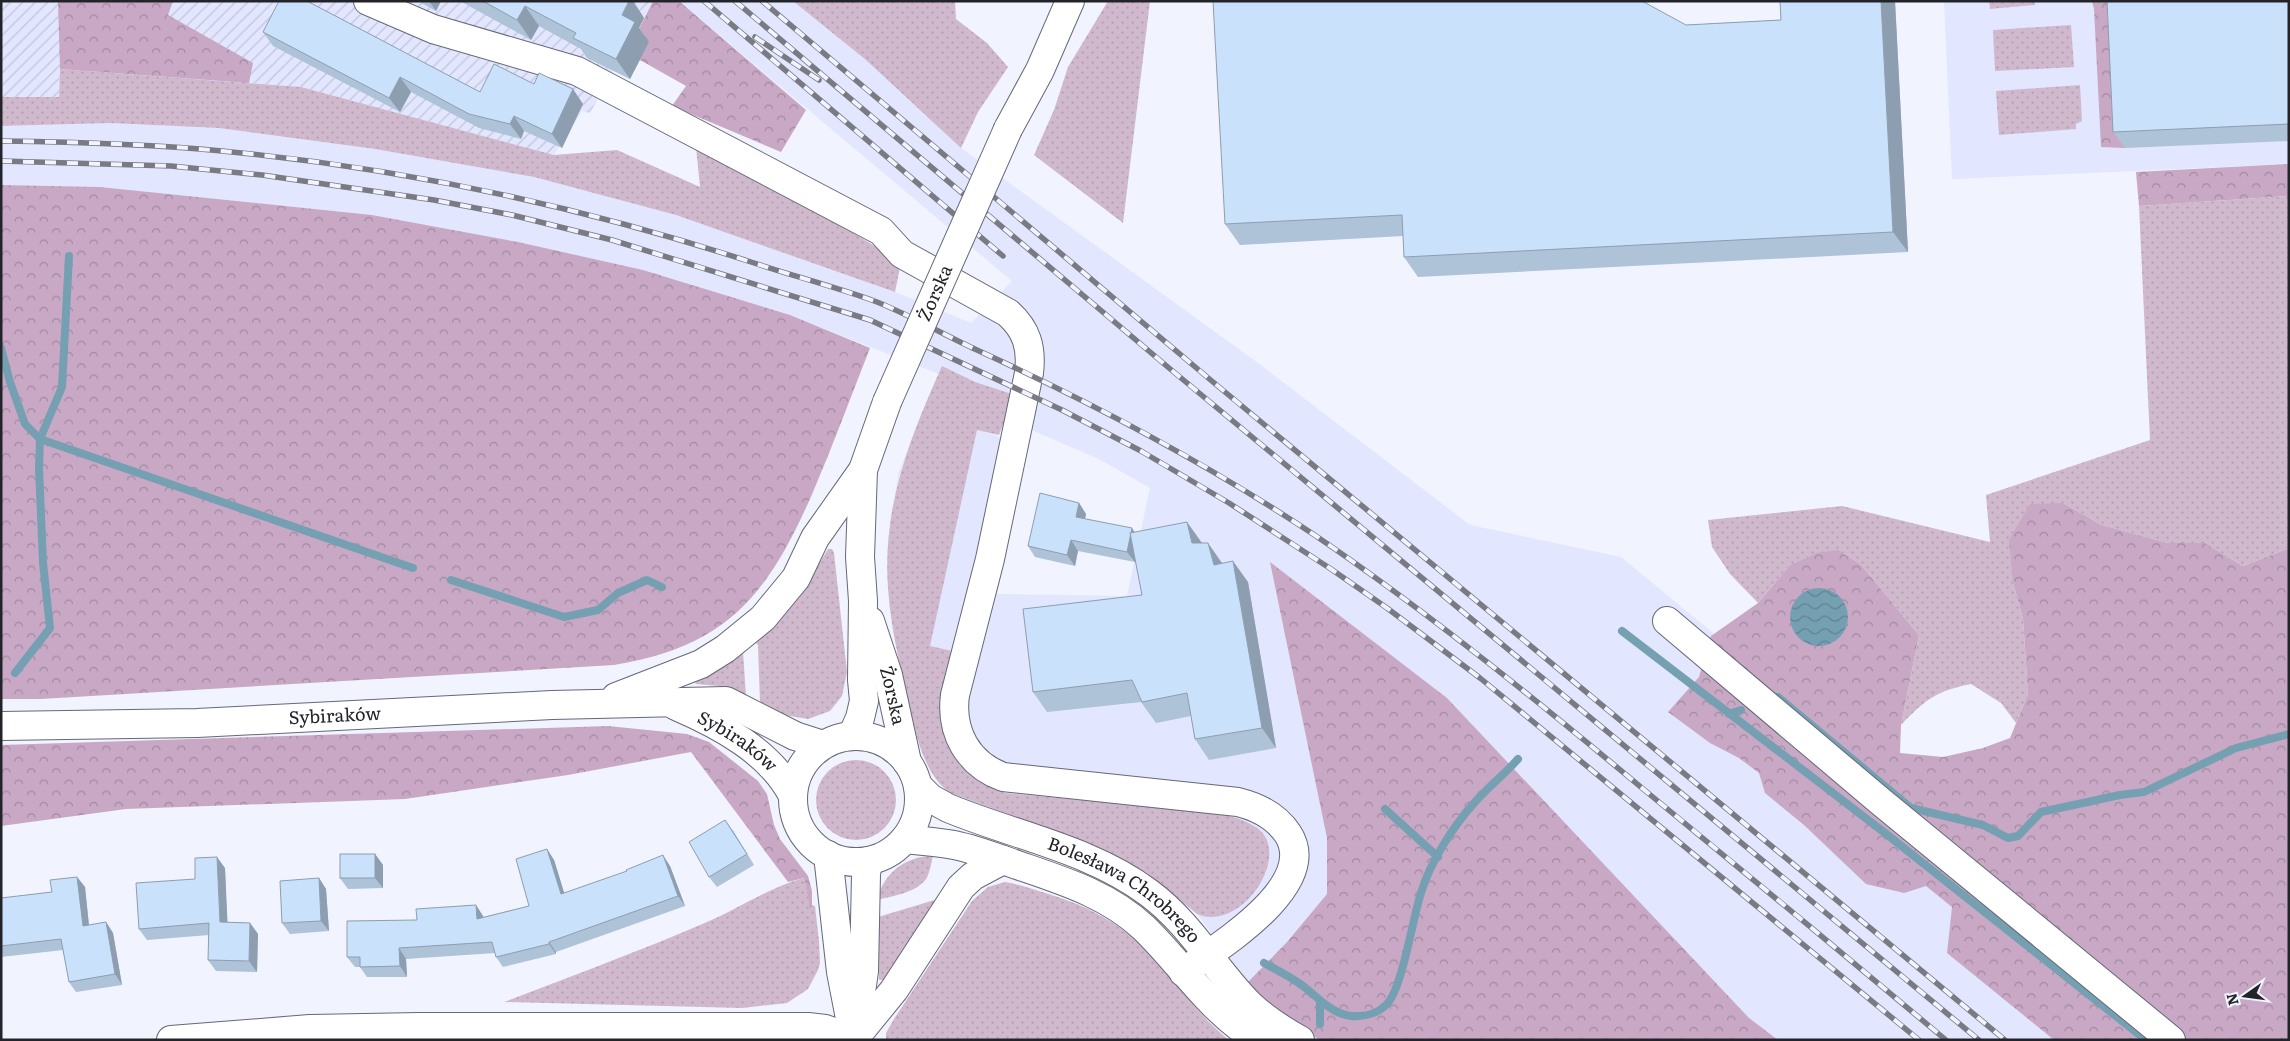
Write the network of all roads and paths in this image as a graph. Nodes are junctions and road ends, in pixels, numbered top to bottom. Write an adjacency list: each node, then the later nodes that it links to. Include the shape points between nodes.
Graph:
1 (368, 1): 18 (main road, via 433,29 577,71 881,231 902,254 1008,312 1017,321 1029,344 1030,364 990,559 955,695 957,731 972,757 1003,777 1232,801 1256,807 1275,819 1289,836 1293,851 1285,883 1261,914)
2 (1070, 1): 3 (main road, Żorska, bridge, via 1040,70 1008,130 888,402)
3 (864, 470): 4 (main road, Żorska, via 860,557); 7 (main road, via 815,538 796,578 772,610 753,627 701,664)
4 (864, 601): 9 (main road, Żorska, via 864,701); 11 (main road, Żorska, via 888,675)
5 (1667, 621): 25 (main road)
6 (668, 702): 7 (main road, Sybiraków); 10 (main road, Sybiraków, via 726,701 795,736); 13 (main road, Sybiraków, via 730,733 779,773)
7 (599, 703): 8 (main road, Sybiraków, via 197,723)
8 (1, 726)
9 (852, 736): 10 (main road); 11 (main road, via 881,741 900,753)
10 (823, 745): 13 (main road, via 807,758 794,786)
11 (907, 762): 12 (main road)
12 (918, 786): 14 (main road, via 918,810); 18 (main road, Bolesława Chrobrego, via 930,798 948,808 1067,850 1120,873 1168,909)
13 (793, 796): 15 (main road, via 802,831)
14 (905, 839): 16 (main road, Bolesława Chrobrego, via 952,845); 17 (main road, via 890,852)
15 (828, 855): 17 (main road, via 845,861); 21 (main road, via 840,972)
16 (1002, 860): 19 (main road, Bolesława Chrobrego, via 1073,885 1118,906 1144,928); 21 (main road, via 973,876 961,888 894,990)
17 (868, 861): 21 (main road, via 864,971)
18 (1209, 953): 19 (main road); 24 (main road, Bolesława Chrobrego, via 1254,1009)
19 (1184, 972): 23 (main road, Bolesława Chrobrego, via 1215,1008)
20 (419, 1033): 21 (main road, via 808,1027); 22 (main road, via 310,1029)
21 (854, 1039)
22 (171, 1040)
23 (1258, 1040)
24 (1300, 1040)
25 (2171, 1040)

